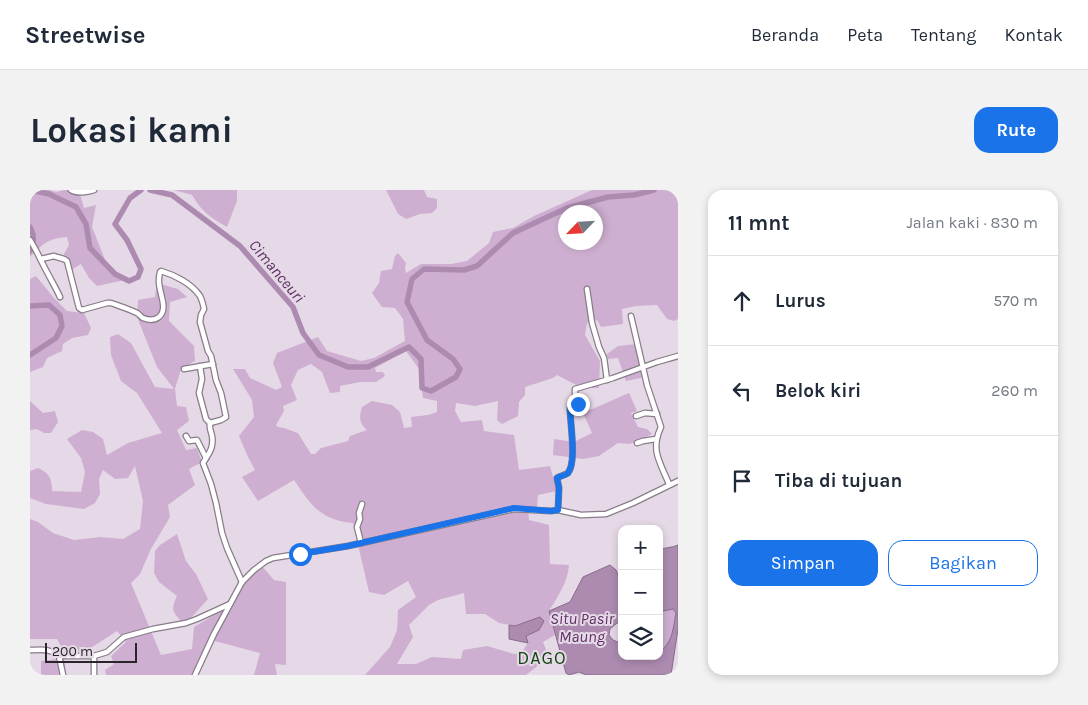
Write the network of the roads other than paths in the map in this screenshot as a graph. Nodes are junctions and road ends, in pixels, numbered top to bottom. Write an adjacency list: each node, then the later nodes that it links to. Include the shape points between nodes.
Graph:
1 (71, 190): 2 (street)
2 (94, 190)
3 (30, 240): 4 (street)
4 (41, 260): 6 (street); 9 (street, via 54,256 67,261 82,310 111,303 144,318 155,319 162,314 164,307 158,283 160,272 186,283 199,294 204,308 200,322)
5 (587, 288): 13 (street)
6 (60, 297)
7 (631, 316): 11 (street)
8 (678, 356): 11 (street)
9 (213, 364): 10 (street); 16 (street, via 226,417)
10 (200, 366): 12 (street); 16 (street, via 199,392)
11 (643, 368): 13 (street); 14 (street)
12 (184, 369)
13 (606, 380): 24 (street, via 576,389 578,404 570,408 573,456 569,471 557,478)
14 (657, 414): 15 (street); 18 (street, via 661,427)
15 (636, 416)
16 (210, 423): 20 (street, via 212,450)
17 (186, 436): 20 (street, via 189,441 197,440)
18 (656, 439): 19 (street); 22 (street, via 657,456)
19 (637, 443)
20 (206, 458): 26 (street, via 203,463 222,533)
21 (678, 481): 22 (street)
22 (669, 484): 24 (street, via 606,514 581,515)
23 (362, 504): 25 (street, via 357,527)
24 (558, 510): 25 (street, via 514,508)
25 (361, 543): 26 (street, via 274,558)
26 (242, 582): 27 (street)
27 (231, 604): 30 (street, via 186,623 124,637 108,652); 33 (street)
28 (30, 650): 29 (street, via 47,650)
29 (59, 656): 30 (street); 31 (street)
30 (94, 656): 32 (street)
31 (63, 675)
32 (94, 675)
33 (195, 675)

